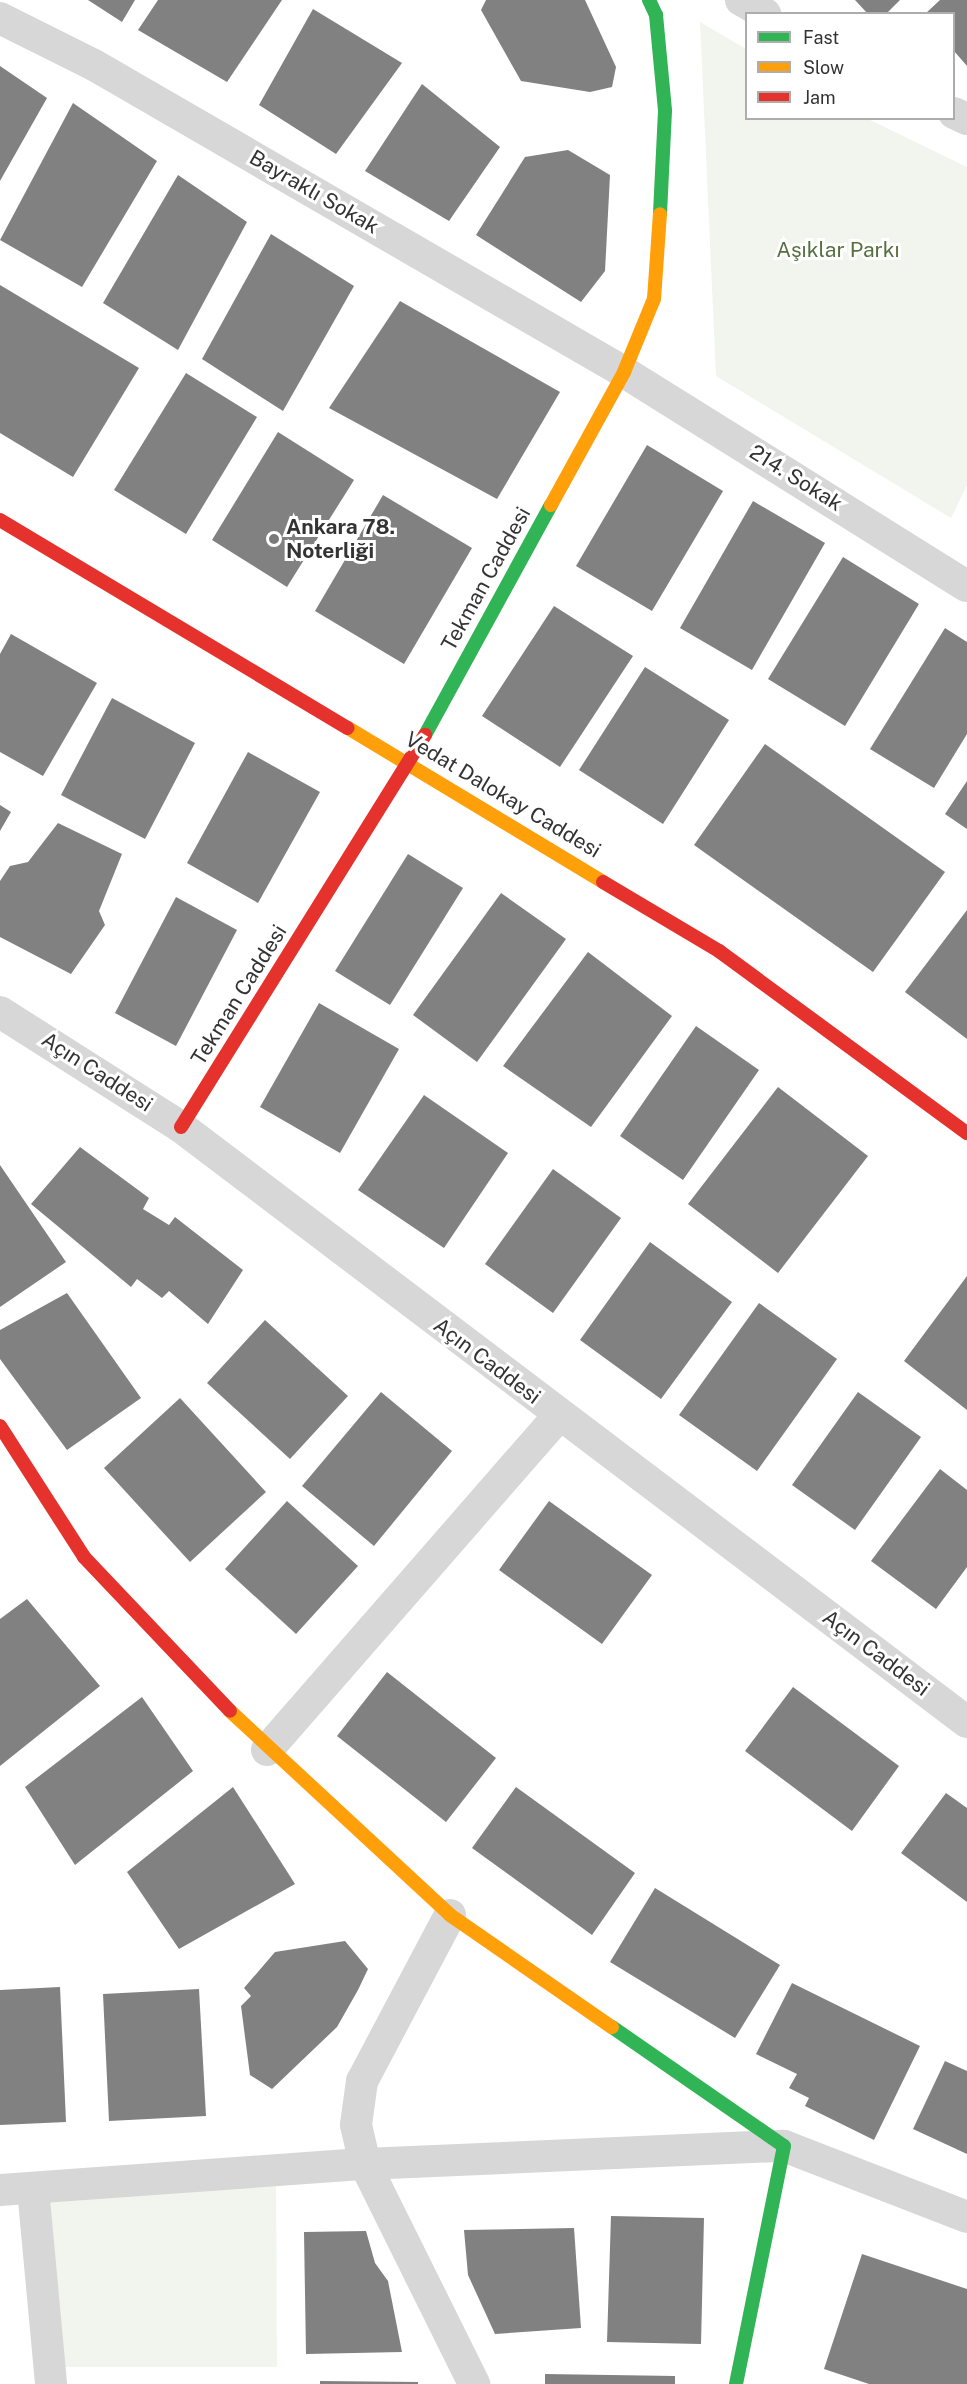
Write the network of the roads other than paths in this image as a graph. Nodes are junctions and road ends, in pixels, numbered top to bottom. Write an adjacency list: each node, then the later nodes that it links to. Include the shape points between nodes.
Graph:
1 (649, 0): 5 (street, Tekman Caddesi, via 656,15 665,111 660,218 654,299)
2 (741, 0): 3 (street)
3 (762, 12)
4 (0, 18): 5 (street, Bayraklı Sokak, via 94,65)
5 (624, 372): 7 (street, 214. Sokak); 8 (street, Tekman Caddesi)
6 (0, 520): 8 (street, Vedat Dalokay Caddesi)
7 (967, 586)
8 (410, 762): 10 (street, Tekman Caddesi); 11 (street, Vedat Dalokay Caddesi, via 719,951)
9 (0, 1012): 10 (street, Açın Caddesi)
10 (181, 1127): 12 (street, Açın Caddesi)
11 (967, 1133)
12 (558, 1416): 14 (street, Açın Caddesi); 15 (street)
13 (0, 1426): 15 (street, via 84,1557)
14 (967, 1722)
15 (267, 1750): 16 (street)
16 (450, 1915): 17 (street); 18 (street, via 362,2081 356,2125)
17 (784, 2146): 18 (street); 21 (street); 24 (street)
18 (365, 2164): 19 (street); 23 (street)
19 (33, 2189): 20 (street); 22 (street)
20 (0, 2190)
21 (967, 2217)
22 (51, 2384)
23 (474, 2384)
24 (736, 2384)

